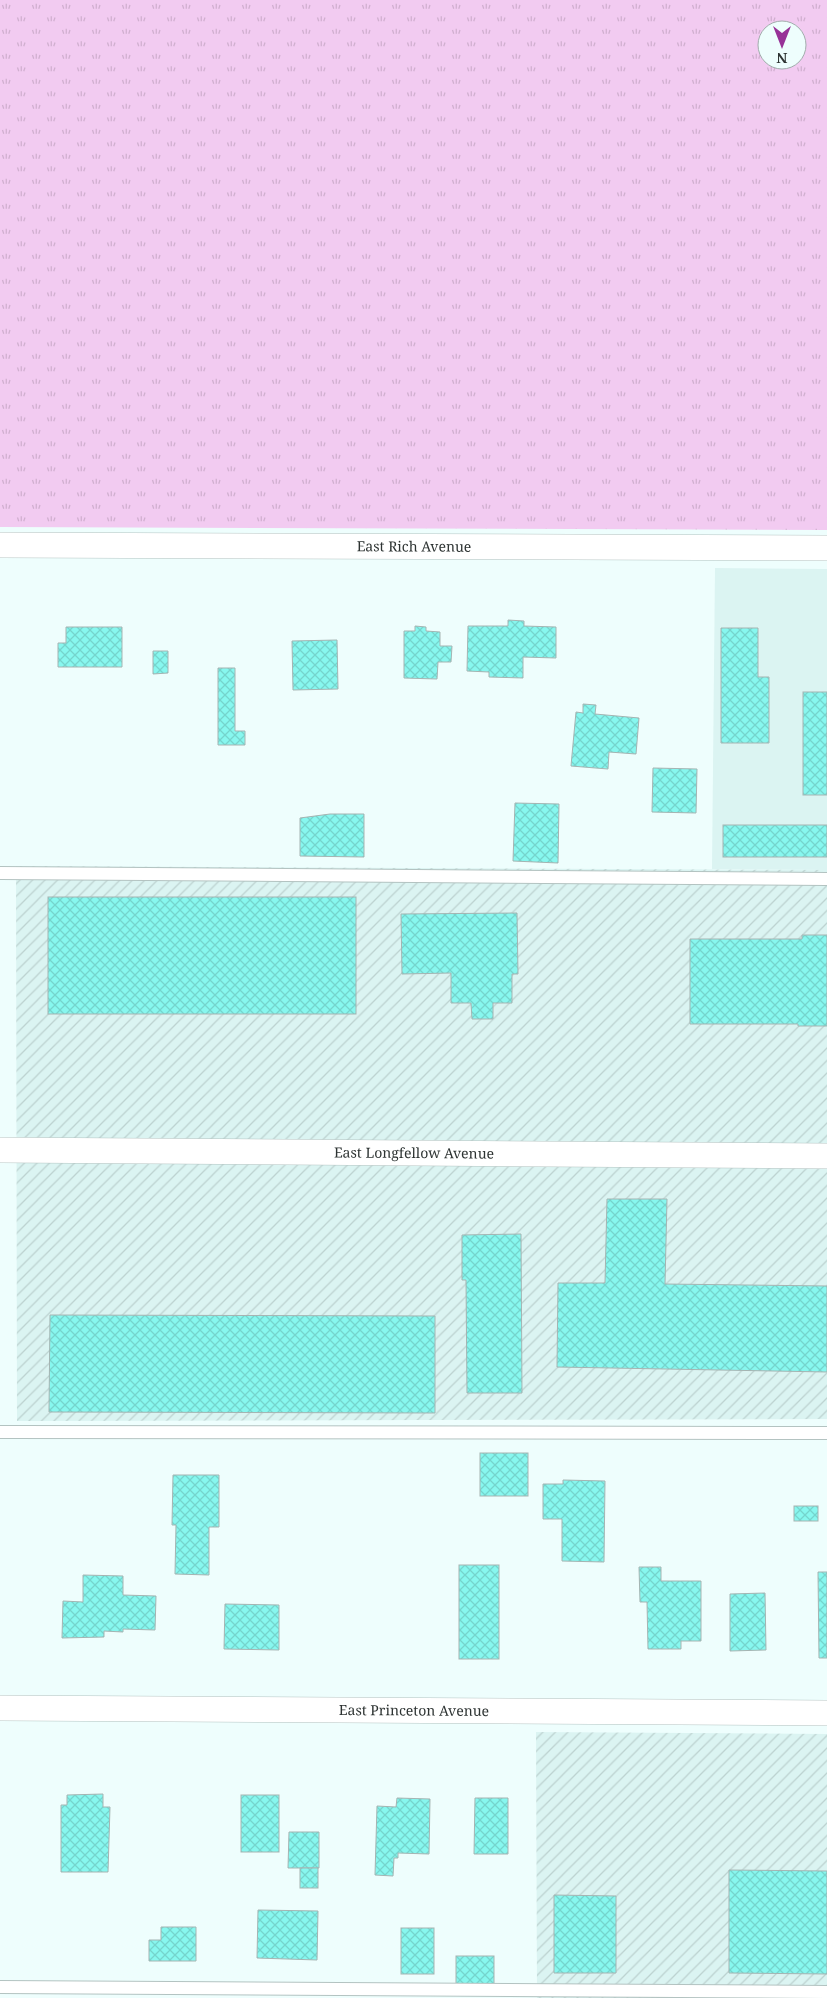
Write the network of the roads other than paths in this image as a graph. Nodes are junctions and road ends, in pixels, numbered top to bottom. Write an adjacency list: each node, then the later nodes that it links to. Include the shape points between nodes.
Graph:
1 (0, 545): 2 (street, East Rich Avenue)
2 (827, 548)
3 (0, 873): 4 (lane)
4 (827, 879)
5 (0, 1150): 6 (street, East Longfellow Avenue)
6 (827, 1156)
7 (0, 1432): 8 (lane)
8 (827, 1433)
9 (0, 1708): 10 (street, East Princeton Avenue)
10 (827, 1713)
11 (0, 1987): 12 (lane)
12 (827, 1992)

